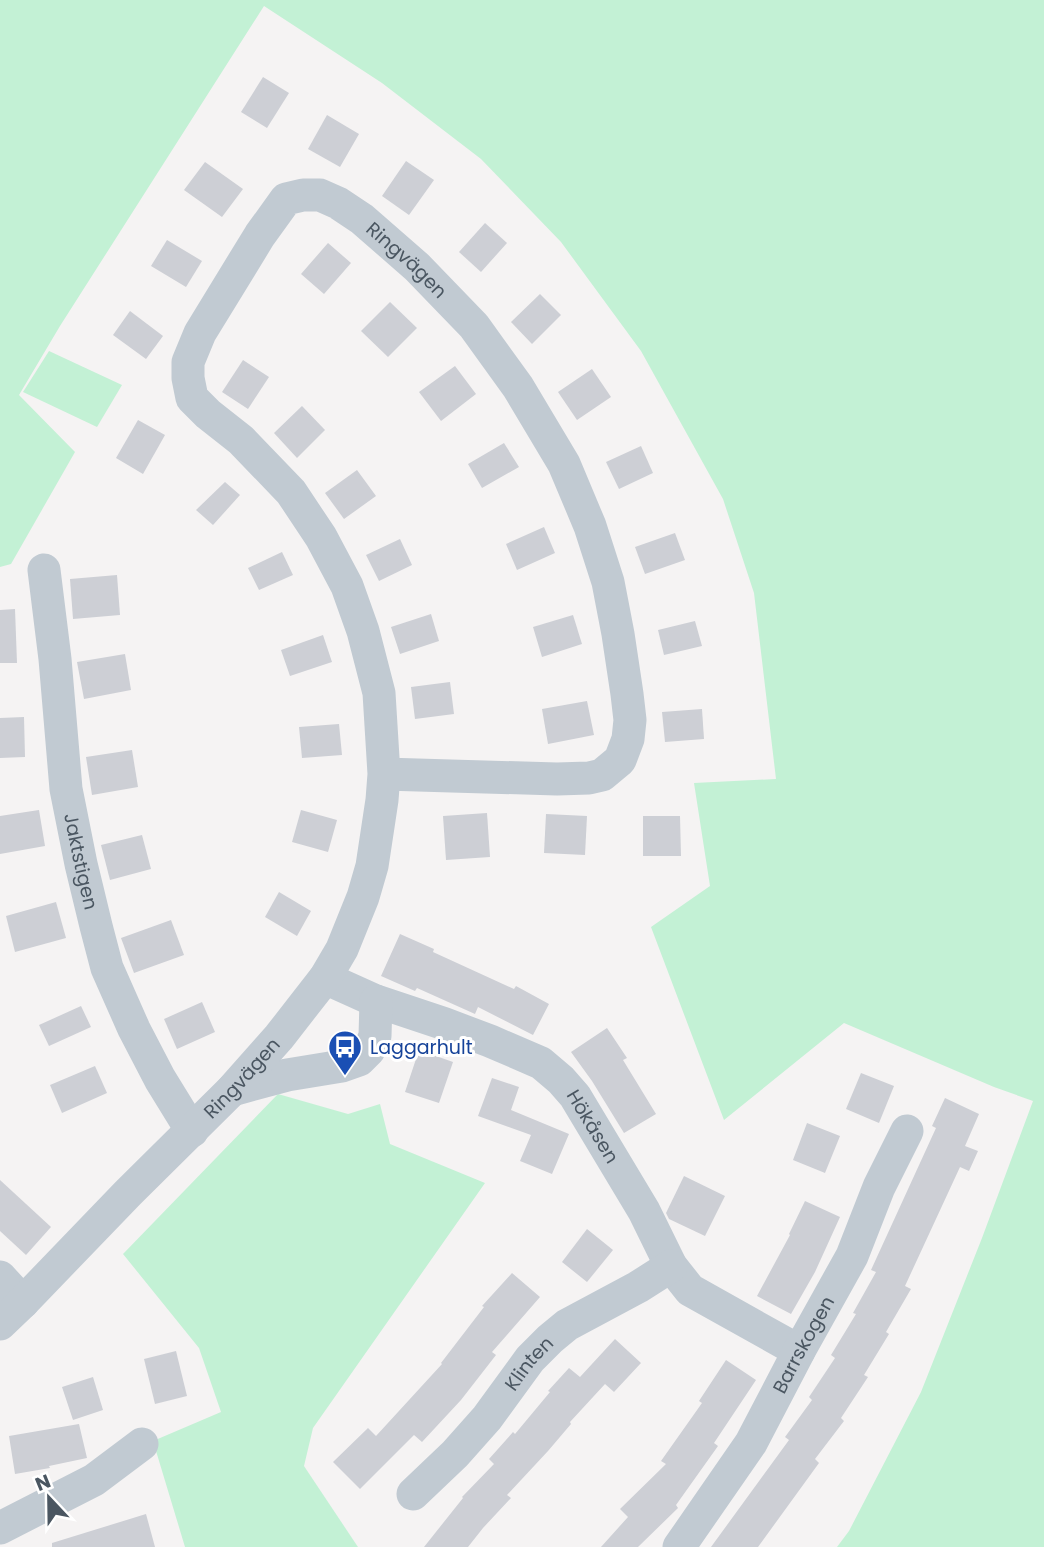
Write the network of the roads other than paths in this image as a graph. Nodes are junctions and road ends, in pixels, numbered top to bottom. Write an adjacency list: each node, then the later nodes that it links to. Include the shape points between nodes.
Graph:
1 (44, 570): 6 (street, Jaktstigen, via 66,789 107,968 160,1079)
2 (384, 774): 2 (street, Ringvägen, via 379,693 347,586 291,492 192,398 188,378 188,362 200,333 260,235 286,200 303,195 320,195 338,203 417,268 474,326 518,387 564,464 590,526 608,582 627,694 628,739 620,760 602,775 557,779); 3 (street, Ringvägen, via 372,866 342,949)
3 (325, 978): 4 (street, Hökåsen); 5 (street, Ringvägen)
4 (376, 1001): 5 (street, via 375,1036 359,1060); 8 (street, Hökåsen, via 490,1041 541,1063 561,1080 639,1202)
5 (232, 1090): 6 (street, Ringvägen)
6 (192, 1131): 10 (street, Ringvägen)
7 (907, 1131): 11 (street, Barrskogen, via 852,1256)
8 (671, 1266): 11 (street, Hökåsen, via 690,1290); 13 (street, Klinten, via 550,1339 487,1418)
9 (0, 1277): 10 (street)
10 (12, 1313)
11 (799, 1351): 15 (street, Barrskogen, via 751,1443)
12 (142, 1444): 14 (street, via 94,1480)
13 (413, 1494)
14 (0, 1528)
15 (679, 1547)

